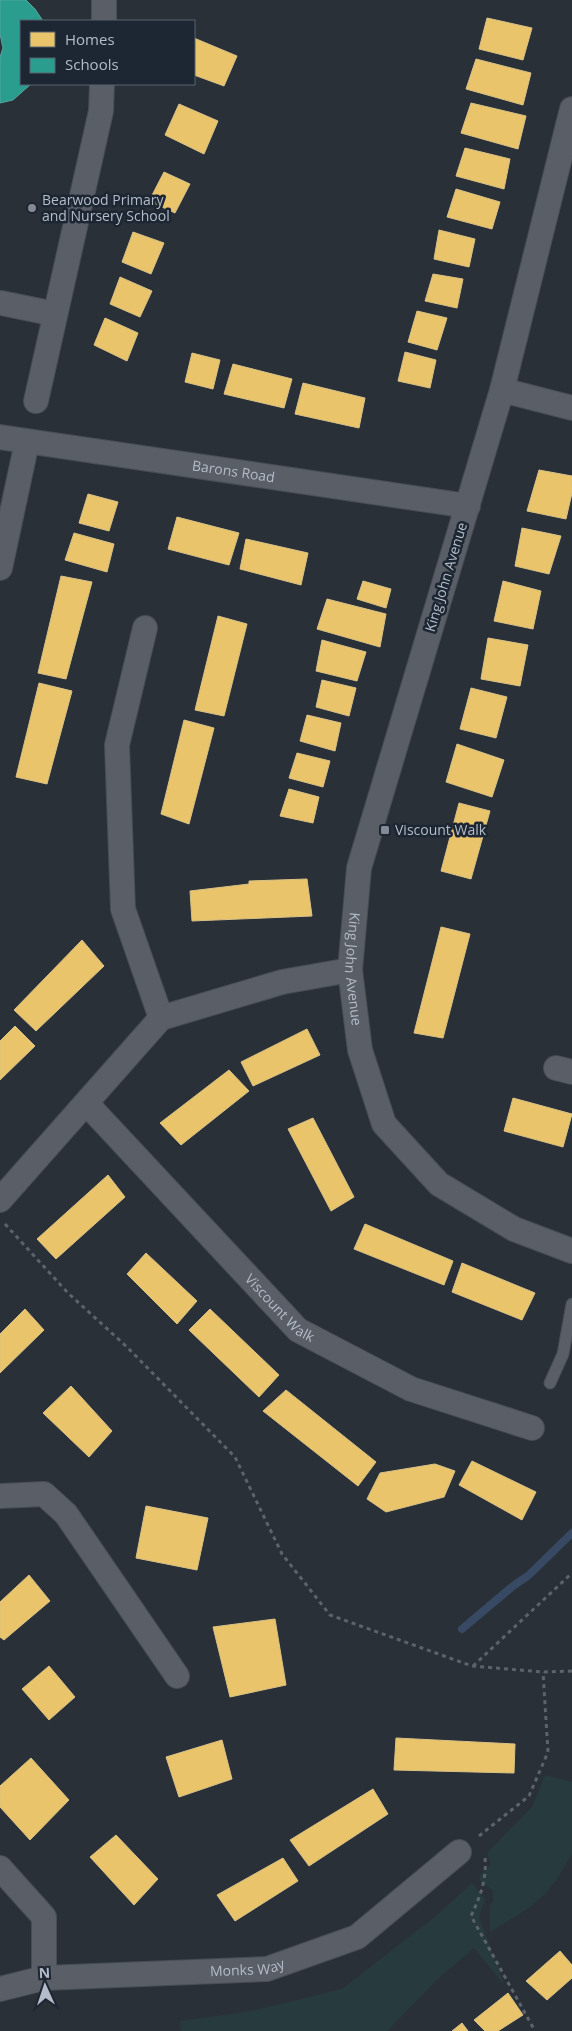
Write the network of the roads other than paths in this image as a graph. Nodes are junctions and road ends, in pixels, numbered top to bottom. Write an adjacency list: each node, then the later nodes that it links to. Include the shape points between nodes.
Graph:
1 (104, 0): 2 (street)
2 (104, 20)
3 (102, 85): 6 (street, via 101,111)
4 (572, 109): 7 (street, King John Avenue)
5 (1, 303): 6 (street)
6 (55, 314): 8 (street)
7 (502, 390): 9 (street); 12 (street, King John Avenue)
8 (36, 401)
9 (572, 408)
10 (0, 437): 11 (street, Barons Road)
11 (27, 442): 12 (street, Barons Road); 13 (street)
12 (468, 506): 15 (street, King John Avenue, via 359,868)
13 (0, 568)
14 (145, 628): 16 (street, via 117,745 123,909)
15 (350, 970): 16 (street, via 282,982); 19 (street, King John Avenue, via 360,1050 384,1124 440,1184 514,1229)
16 (161, 1018): 17 (street)
17 (87, 1104): 18 (street); 22 (street, Viscount Walk, via 298,1330 411,1389)
18 (0, 1200)
19 (572, 1251)
20 (572, 1304): 21 (lane, via 563,1354)
21 (550, 1383)
22 (532, 1428)
23 (0, 1496): 24 (street, via 44,1494 66,1514)
24 (177, 1676)
25 (459, 1852): 27 (street, Monks Way, via 357,1937 267,1969)
26 (0, 1868): 27 (street, via 44,1917)
27 (44, 1978): 28 (street, Monks Way)
28 (0, 1989)

